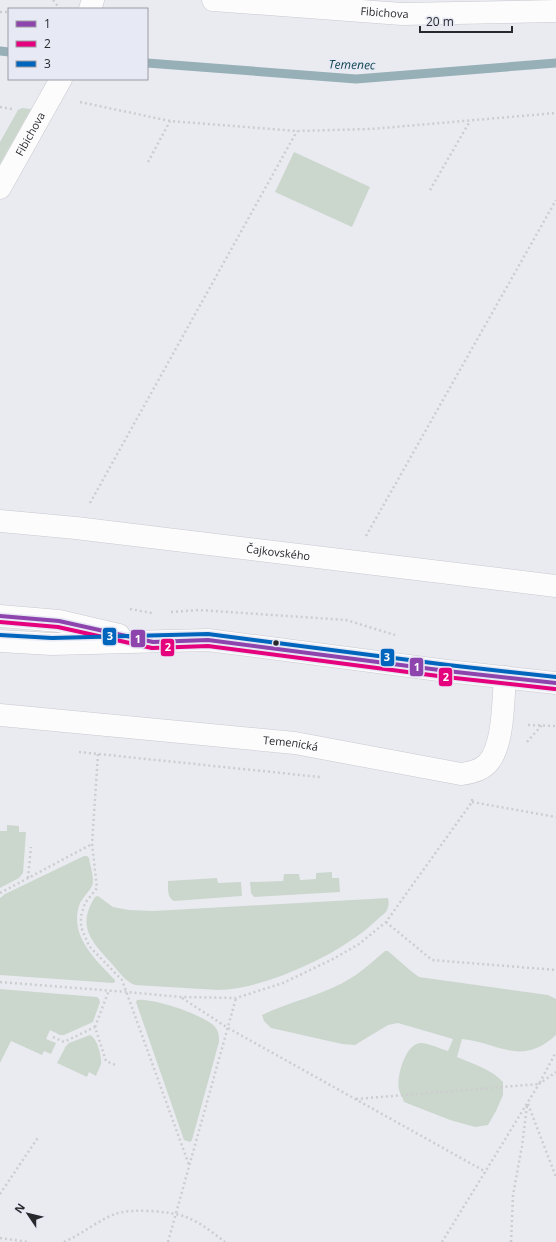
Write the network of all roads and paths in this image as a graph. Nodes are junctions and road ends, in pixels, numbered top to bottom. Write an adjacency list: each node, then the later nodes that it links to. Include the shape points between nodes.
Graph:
1 (53, 0): 3 (path)
2 (214, 0): 4 (street, Fibichova, via 402,14)
3 (59, 8)
4 (556, 11)
5 (57, 87): 9 (path); 13 (street, Fibichova)
6 (0, 107): 7 (path)
7 (12, 108)
8 (556, 113): 10 (path)
9 (170, 121): 11 (path); 12 (path)
10 (470, 121): 11 (path, via 371,129); 14 (path)
11 (297, 131): 17 (path)
12 (148, 162)
13 (0, 188)
14 (430, 190)
15 (556, 200): 18 (path)
16 (0, 521): 17 (street, Čajkovského)
17 (76, 528): 18 (street, Čajkovského)
18 (351, 562): 19 (street, Čajkovského)
19 (556, 586)
20 (0, 616): 22 (street, via 59,622)
21 (0, 641): 22 (street, via 52,644)
22 (153, 642): 23 (street, via 208,640)
23 (505, 677): 24 (street); 27 (street, via 502,724 497,749 487,764)
24 (556, 683)
25 (0, 715): 27 (street, Temenická, via 295,743 461,774)
26 (98, 754): 30 (path)
27 (472, 773): 28 (path)
28 (472, 802): 29 (path); 34 (path)
29 (556, 817)
30 (92, 844): 32 (path); 38 (path, via 97,888 85,903 81,927 89,946 122,980)
31 (31, 847): 32 (path)
32 (28, 878): 33 (path)
33 (0, 893)
34 (386, 922): 35 (path, via 432,960); 40 (path, via 359,944 333,959 283,983)
35 (556, 970)
36 (0, 982): 37 (path)
37 (109, 990): 38 (path); 41 (path)
38 (127, 992): 39 (path); 51 (path)
39 (181, 997): 40 (path); 42 (path)
40 (236, 998): 42 (path)
41 (95, 1027): 43 (path, via 64,1042); 45 (path, via 106,1061)
42 (228, 1028): 48 (path); 51 (path)
43 (53, 1037)
44 (556, 1052): 47 (path)
45 (115, 1065)
46 (556, 1072): 47 (path)
47 (539, 1084): 48 (path); 49 (path)
48 (356, 1099): 52 (path)
49 (528, 1103): 52 (path); 53 (path); 62 (path, via 513,1195)
50 (39, 1136): 54 (path)
51 (190, 1165): 55 (path)
52 (486, 1172): 61 (path)
53 (556, 1177)
54 (0, 1194)
55 (176, 1214): 58 (path, via 143,1210 117,1213); 59 (path); 60 (path, via 187,1217)
56 (0, 1238): 57 (path)
57 (28, 1242)
58 (64, 1242)
59 (168, 1242)
60 (225, 1242)
61 (442, 1242)
62 (511, 1242)

